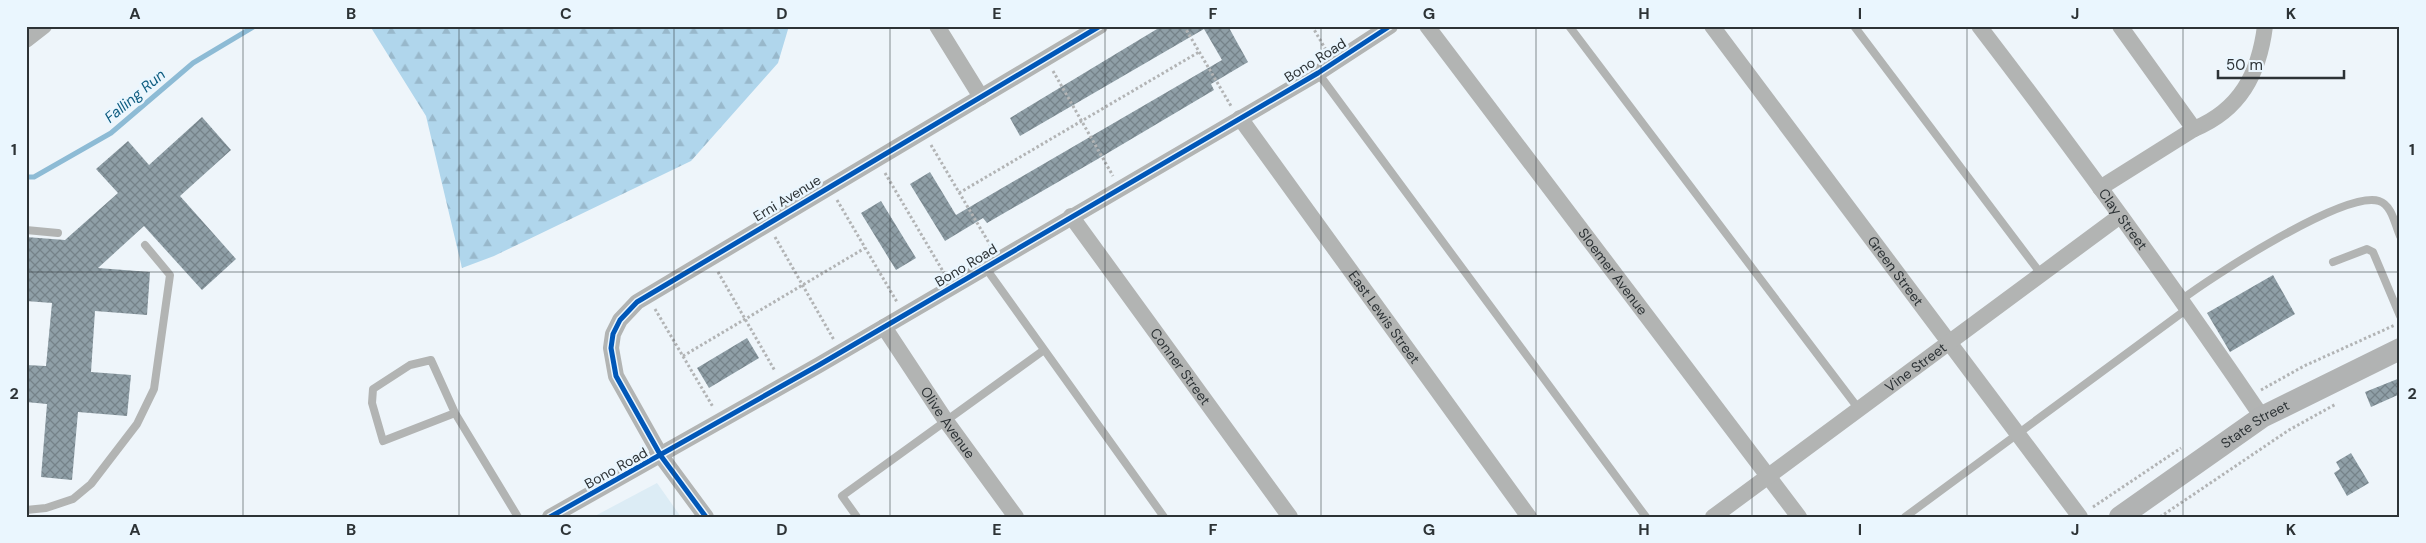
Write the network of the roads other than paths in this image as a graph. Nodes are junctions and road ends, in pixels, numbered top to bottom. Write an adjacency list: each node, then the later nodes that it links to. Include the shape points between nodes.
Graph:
1 (44, 26): 12 (street)
2 (937, 26): 14 (street)
3 (1100, 26): 14 (street, Erni Avenue)
4 (1390, 26): 13 (street, Bono Road)
5 (1427, 26): 39 (street, Sloemer Avenue)
6 (1569, 26): 33 (lane)
7 (1712, 26): 30 (street, Green Street)
8 (1854, 26): 26 (lane)
9 (1979, 26): 17 (street, Clay Street)
10 (2120, 26): 16 (street)
11 (2264, 26): 16 (street, via 2262,50 2251,79 2234,102)
12 (26, 40)
13 (1318, 73): 15 (street, Bono Road); 49 (lane)
14 (981, 97): 38 (street, Erni Avenue, via 628,310 613,334 612,362 616,376)
15 (1236, 112): 18 (street, Bono Road); 48 (street, East Lewis Street)
16 (2194, 129): 17 (street)
17 (2100, 188): 19 (street, Clay Street)
18 (1071, 216): 25 (street, Bono Road); 47 (street, Conner Street)
19 (2120, 216): 26 (street, Vine Street); 27 (street, Clay Street)
20 (26, 230): 21 (lane)
21 (58, 233)
22 (2400, 236): 27 (lane, via 2388,207 2380,201 2365,200 2273,239)
23 (145, 245): 40 (lane, via 170,275 154,389 137,424 91,484 73,499 46,508)
24 (2334, 262): 28 (lane, via 2367,249 2373,252)
25 (984, 268): 29 (street, Bono Road); 32 (lane)
26 (2041, 274): 30 (street, Vine Street)
27 (2184, 305): 35 (street, Clay Street); 37 (lane)
28 (2400, 316)
29 (884, 327): 36 (street, Olive Avenue); 38 (street, Bono Road)
30 (1950, 341): 33 (street, Vine Street); 37 (street, Green Street)
31 (2400, 349): 35 (main road, State Street)
32 (1044, 350): 36 (lane); 46 (lane)
33 (1858, 408): 39 (street, Vine Street)
34 (455, 414): 34 (lane, via 431,360 410,365 373,388 372,403 383,441); 41 (lane)
35 (2262, 417): 54 (main road, State Street)
36 (946, 421): 44 (lane, via 842,496); 45 (street, Olive Avenue)
37 (2017, 434): 52 (lane); 53 (street, Green Street)
38 (661, 456): 42 (street, Bono Road); 43 (street, Erni Avenue)
39 (1768, 475): 50 (street, Vine Street); 51 (street, Sloemer Avenue)
40 (26, 510)
41 (518, 517)
42 (550, 517)
43 (706, 517)
44 (857, 517)
45 (1016, 517)
46 (1164, 517)
47 (1290, 517)
48 (1529, 517)
49 (1646, 517)
50 (1713, 517)
51 (1799, 517)
52 (1905, 517)
53 (2080, 517)
54 (2120, 517)

